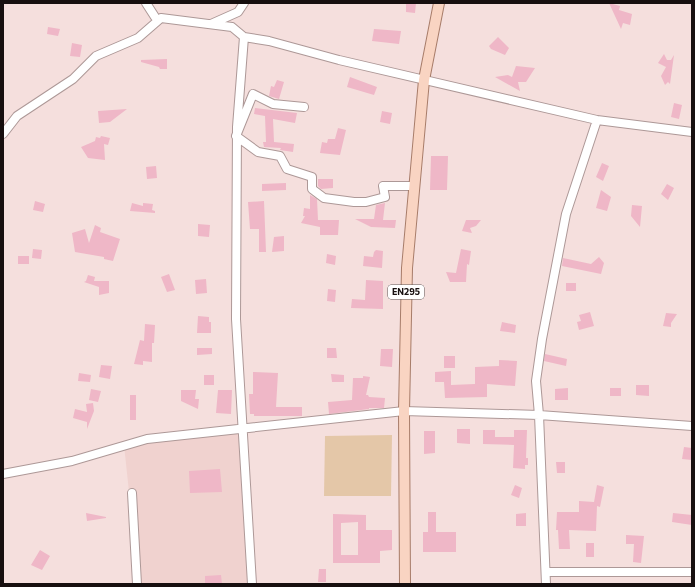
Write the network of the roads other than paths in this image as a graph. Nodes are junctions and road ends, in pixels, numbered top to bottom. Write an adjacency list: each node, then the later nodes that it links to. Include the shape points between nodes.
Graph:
1 (146, 3): 4 (street)
2 (244, 3): 5 (street, via 238,12)
3 (439, 3): 7 (main road, EN295)
4 (155, 17)
5 (211, 24): 6 (street, via 232,27); 11 (street, via 161,18 138,38 96,56 73,79 17,116)
6 (244, 37): 7 (street); 12 (street)
7 (424, 80): 9 (street); 13 (main road, EN295)
8 (304, 107): 12 (street, via 273,104 252,94)
9 (597, 120): 10 (street); 15 (street, via 566,214 536,381)
10 (692, 132)
11 (3, 134)
12 (236, 136): 13 (street, via 258,152 280,156 287,168 312,177 312,189 324,198 366,202 385,197 384,186); 17 (street, via 236,319)
13 (415, 186): 14 (main road, EN295, via 407,268)
14 (404, 411): 15 (street); 17 (street); 24 (main road, EN295)
15 (539, 415): 16 (street); 20 (street)
16 (692, 426)
17 (244, 429): 18 (street, via 147,439 72,461); 23 (street)
18 (3, 474)
19 (132, 493): 22 (street)
20 (546, 572): 21 (street); 25 (street)
21 (692, 572)
22 (136, 584)
23 (252, 584)
24 (405, 584)
25 (546, 584)

